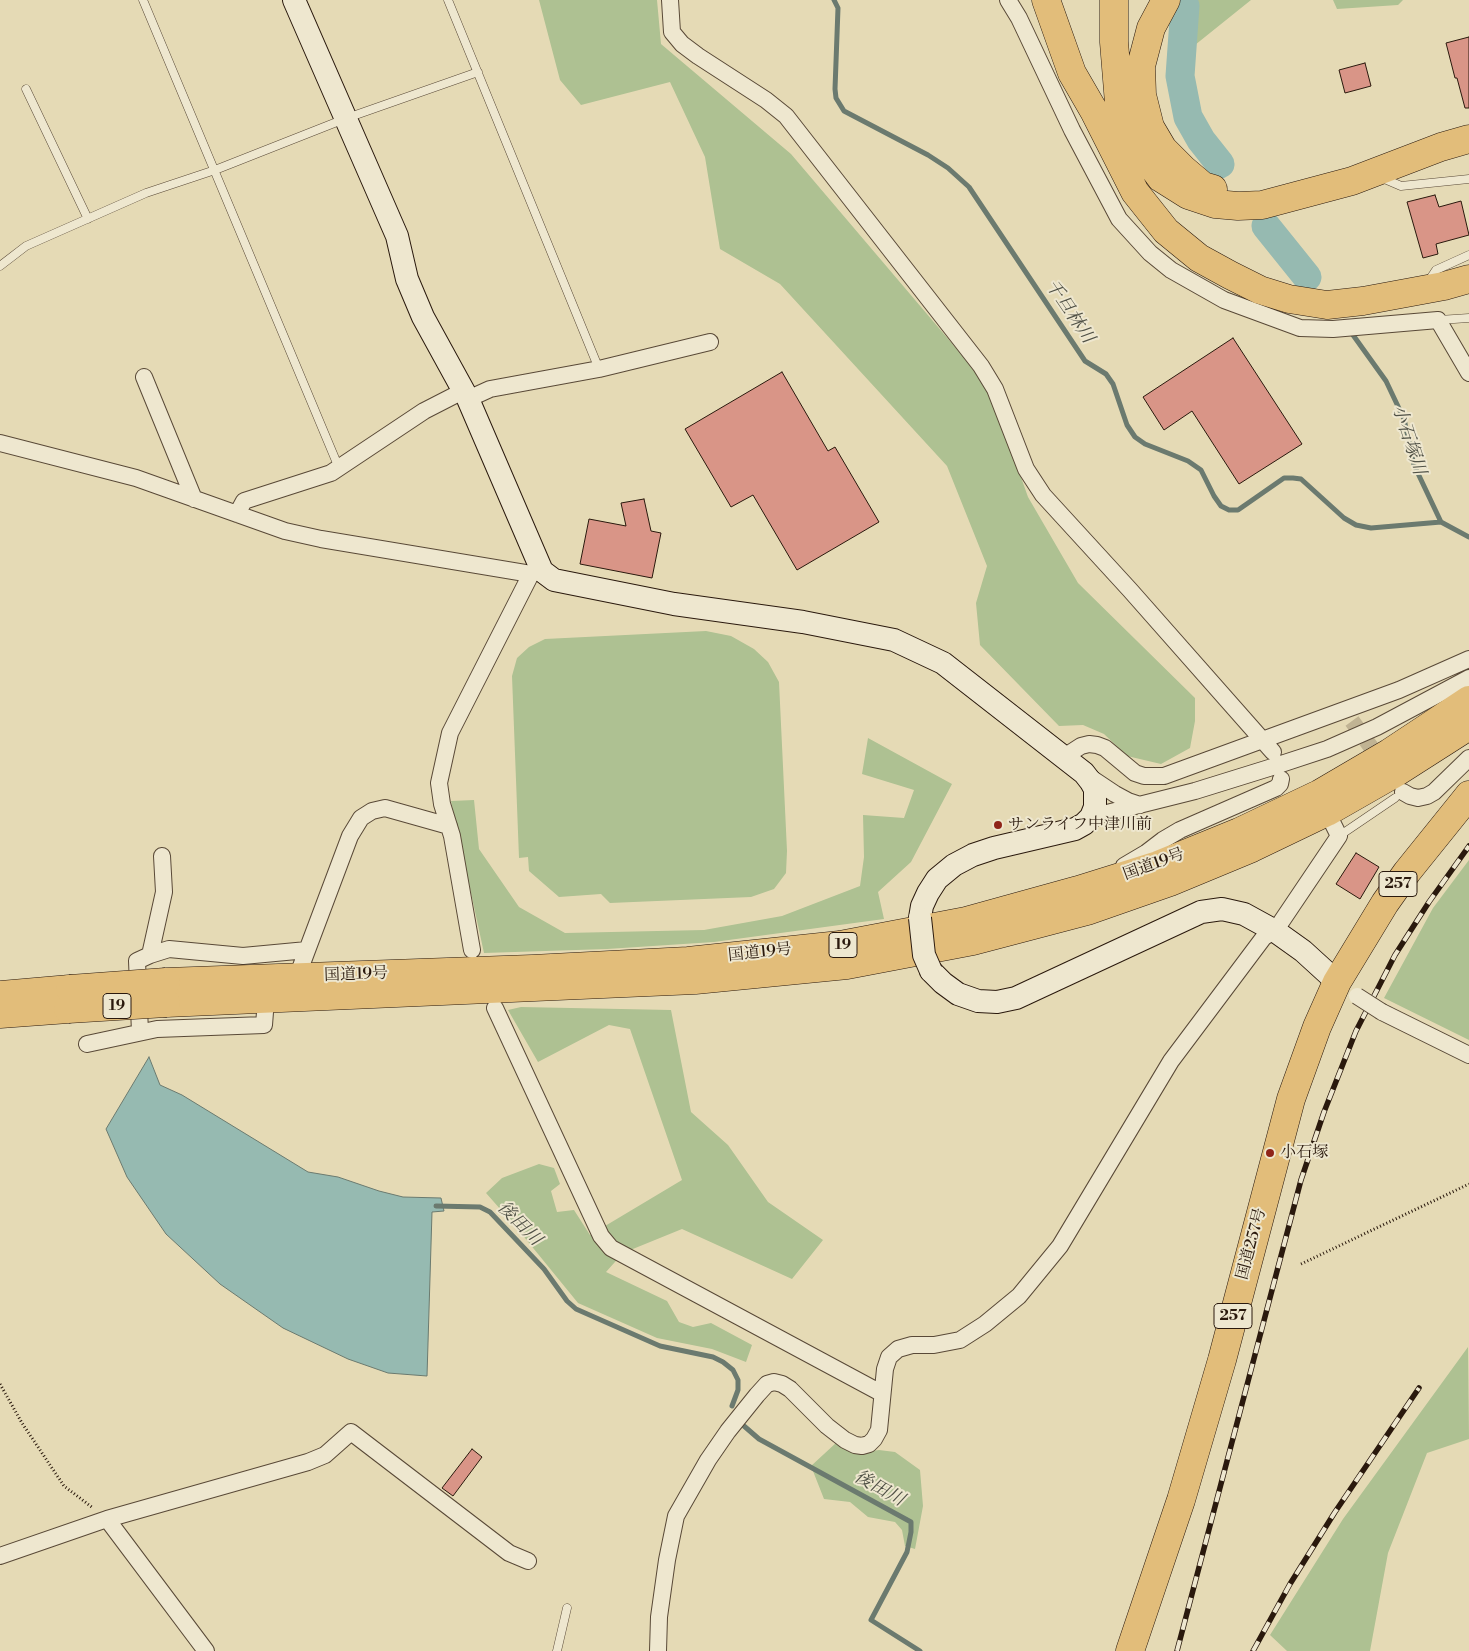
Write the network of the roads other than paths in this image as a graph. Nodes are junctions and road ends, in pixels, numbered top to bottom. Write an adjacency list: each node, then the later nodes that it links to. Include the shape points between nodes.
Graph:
1 (143, 0): 15 (lane)
2 (294, 0): 12 (street)
3 (448, 0): 10 (lane)
4 (670, 0): 40 (street, via 672,32 682,44 786,116 981,366 995,388 1026,469 1043,495)
5 (1008, 0): 25 (street, via 1119,219 1150,253 1171,270 1224,300 1300,328 1334,329)
6 (1046, 0): 14 (highway, via 1072,73)
7 (1098, 0): 14 (highway, via 1104,99)
8 (1114, 0): 18 (highway, via 1118,103 1133,140 1161,178 1188,195 1215,204 1262,205)
9 (1166, 0): 18 (highway, via 1151,28 1141,66 1142,95 1150,126 1163,149 1204,186 1234,195)
10 (478, 72): 12 (lane); 27 (lane)
11 (26, 88): 19 (lane)
12 (347, 118): 15 (lane); 30 (street, via 397,236 407,279 420,310)
13 (1469, 139): 16 (highway, via 1441,146)
14 (1118, 160): 23 (highway, via 1135,192 1166,231 1199,258 1260,290 1327,305)
15 (215, 170): 19 (lane); 32 (lane)
16 (1371, 174): 17 (lane, via 1402,186); 18 (highway)
17 (1469, 179)
18 (1291, 198)
19 (88, 219): 21 (lane, via 26,246)
20 (1469, 255): 23 (lane, via 1436,270)
21 (0, 266)
22 (1469, 279): 23 (highway)
23 (1423, 290)
24 (1469, 318): 25 (lane)
25 (1438, 320): 28 (street)
26 (710, 342): 27 (street)
27 (599, 369): 30 (street)
28 (1469, 372)
29 (144, 377): 33 (street)
30 (466, 395): 32 (street, via 424,411); 35 (street)
31 (0, 444): 33 (street, via 136,478)
32 (340, 468): 34 (street, via 244,501)
33 (194, 499): 34 (street)
34 (237, 514): 35 (street, via 285,531 321,539)
35 (537, 573): 41 (street, via 554,580 674,604 803,622 894,640 943,663); 50 (street, via 450,733 439,783)
36 (1469, 659): 40 (street, via 1348,715)
37 (1469, 678): 47 (street, via 1327,749)
38 (1469, 700): 52 (highway, 国道19号 / 19, via 1319,794 1240,832 1158,865)
39 (1469, 726): 49 (highway, 国道19号 / 19, via 1397,772)
40 (1268, 746): 41 (street, via 1153,777 1135,773 1097,745 1081,746)
41 (1064, 757): 43 (street)
42 (1469, 758): 46 (street, via 1427,796)
43 (1084, 773): 47 (street, via 1115,794); 48 (street, via 1095,790)
44 (1281, 779): 52 (street, via 1276,788 1180,830 1131,862)
45 (1469, 794): 58 (highway, 257, via 1385,903)
46 (1399, 795): 49 (lane)
47 (1140, 805): 48 (street)
48 (1091, 817): 53 (street, bridge, via 1076,829 973,854 954,864 937,879 922,906 920,918 924,955 931,971 943,984 978,1001 1016,998 1201,912 1222,909 1244,914)
49 (1333, 824): 53 (street); 62 (highway, 国道19号 / 19, via 1252,848 1170,882 1087,911 973,941 847,965 694,980)
50 (449, 826): 54 (street, via 385,808 361,818 350,836); 55 (street)
51 (162, 856): 56 (street, via 164,892)
52 (1078, 890): 57 (highway, 国道19号 / 19, via 966,921 840,945 688,961)
53 (1275, 931): 58 (street); 68 (street, via 1264,937 1171,1061 1060,1246 1019,1296 960,1340 898,1349 889,1358)
54 (307, 950): 56 (street, via 243,956 169,949); 57 (street)
55 (472, 950)
56 (150, 955): 65 (street, via 138,961)
57 (297, 977): 59 (highway, 国道19号 / 19)
58 (1347, 989): 67 (street, bridge, via 1382,1012); 76 (highway, 国道257号 / 257, via 1317,1027 1291,1099 1222,1360 1181,1500)
59 (166, 993): 61 (highway, 国道19号 / 19, bridge); 62 (highway, 国道19号 / 19)
60 (0, 995): 61 (highway, 国道19号 / 19)
61 (69, 999): 64 (highway, 国道19号 / 19)
62 (266, 999): 65 (street, via 264,1025)
63 (495, 1008): 68 (street, via 601,1236 611,1248)
64 (0, 1014)
65 (140, 1032): 66 (street)
66 (87, 1044)
67 (1469, 1055)
68 (881, 1393): 75 (street, via 879,1430 874,1440 862,1446 845,1440 782,1384 767,1384 757,1395 708,1460 676,1516 659,1617)
69 (107, 1518): 70 (street); 71 (street, via 308,1462 325,1455 351,1432 509,1553); 73 (street)
70 (0, 1556)
71 (528, 1561)
72 (567, 1608): 74 (lane)
73 (206, 1651)
74 (557, 1651)
75 (658, 1651)
76 (1130, 1651)

